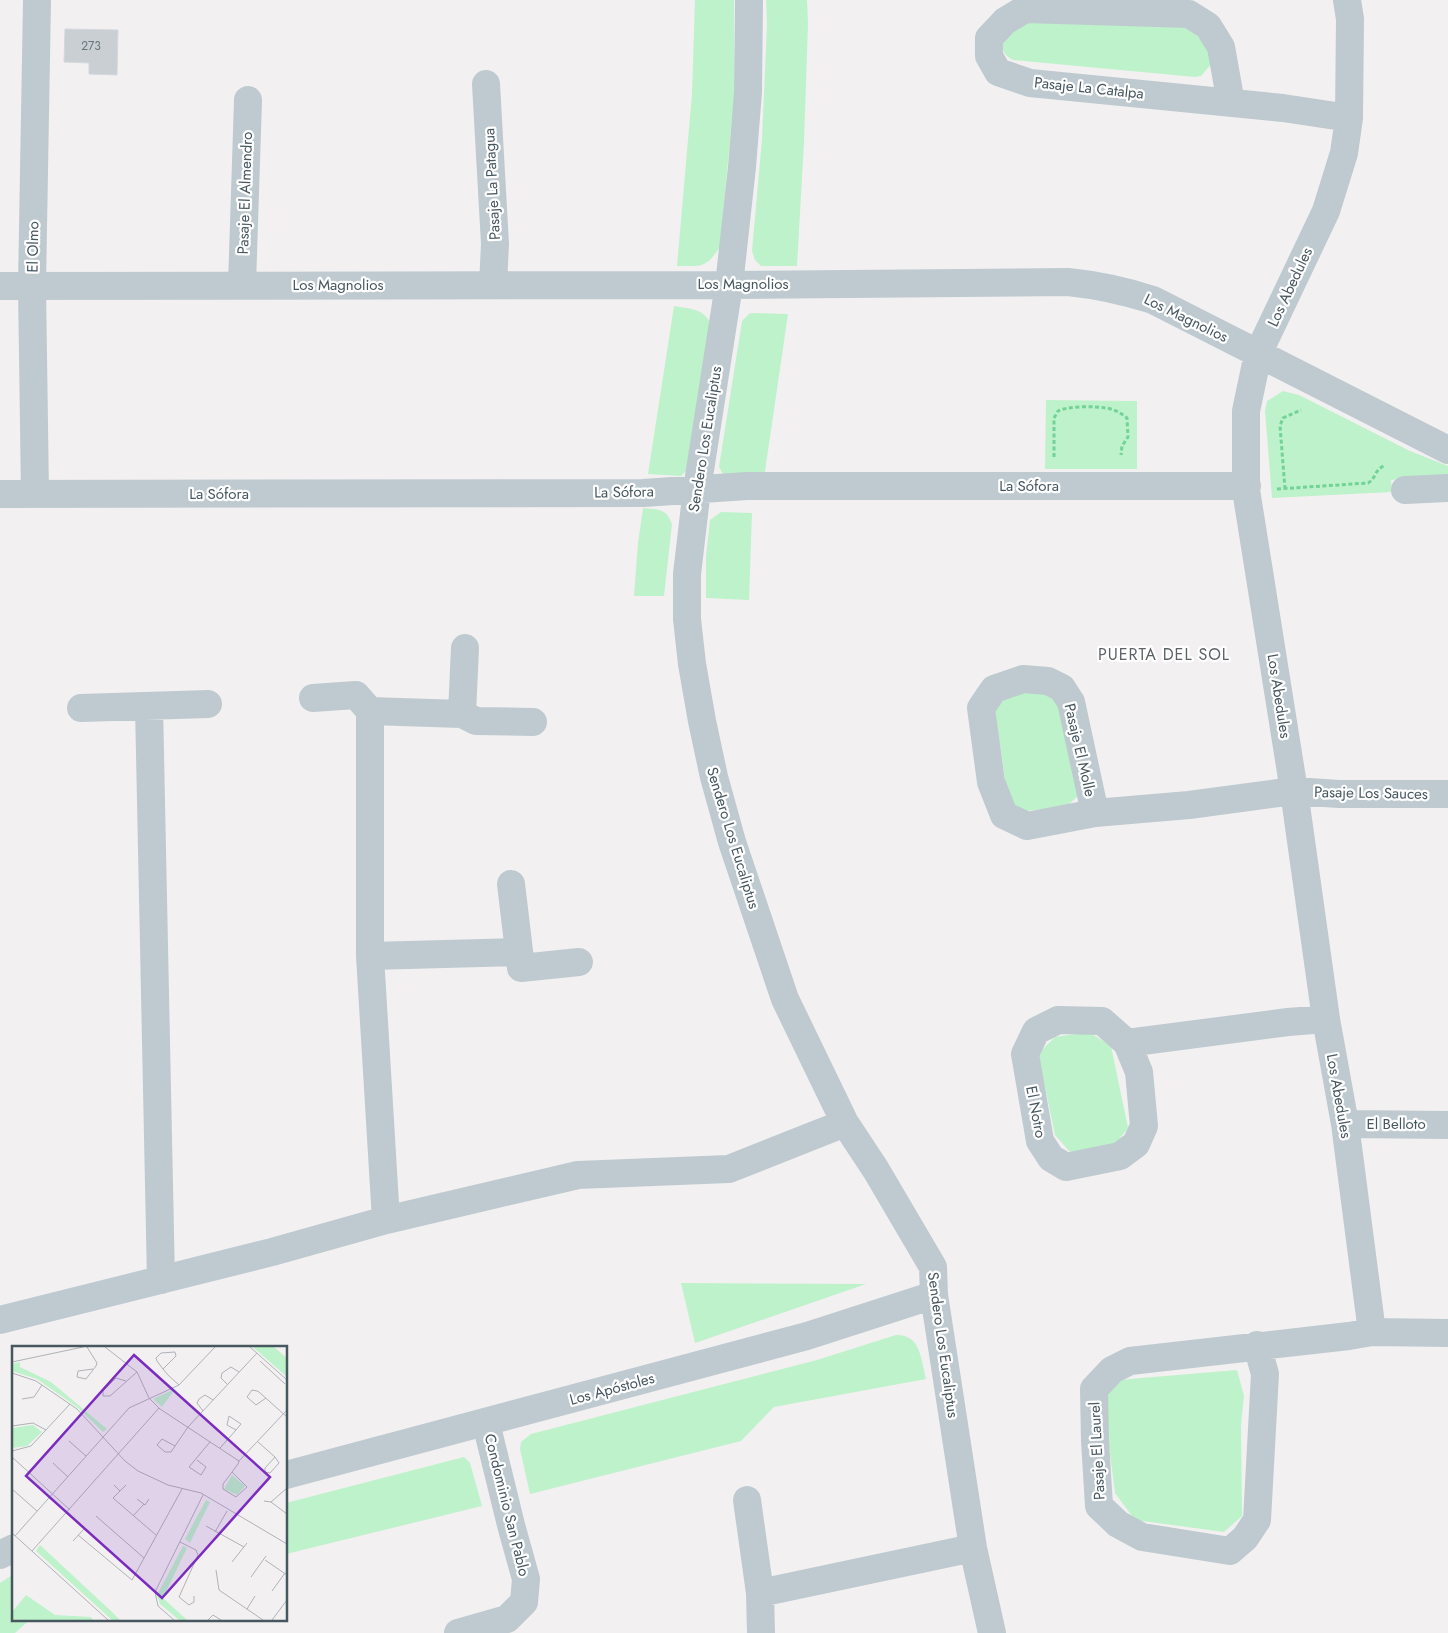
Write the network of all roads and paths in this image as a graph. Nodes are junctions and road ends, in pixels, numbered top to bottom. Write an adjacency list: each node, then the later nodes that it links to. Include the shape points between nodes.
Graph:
1 (37, 0): 12 (street, El Olmo)
2 (749, 0): 10 (street, Sendero Los Eucaliptus, via 748,92)
3 (1347, 0): 7 (street, Los Abedules, via 1350,19)
4 (486, 84): 9 (street, Pasaje La Patagua, via 495,244)
5 (248, 100): 8 (street, Pasaje El Almendro)
6 (1231, 103): 6 (street, Pasaje La Catalpa, via 1221,47 1208,26 1189,14 1025,9 1005,21 989,38 989,56 998,72 1030,83); 7 (street, Pasaje La Catalpa)
7 (1349, 118): 13 (street, Los Abedules, via 1344,153 1326,211)
8 (242, 285): 9 (street, Los Magnolios); 12 (street, Los Magnolios)
9 (493, 285): 10 (street, Los Magnolios)
10 (729, 285): 13 (street, Los Magnolios, via 1094,284 1153,300); 21 (street, Sendero Los Eucaliptus)
11 (0, 286): 12 (street, Los Magnolios)
12 (32, 286): 25 (street, El Olmo)
13 (1258, 354): 15 (street, Los Magnolios); 19 (street, Los Abedules, via 1246,411)
14 (1306, 410): 22 (path, via 1290,413 1280,426)
15 (1448, 450)
16 (1388, 465): 22 (path, via 1378,469 1368,483)
17 (1053, 486): 18 (street, La Sófora); 18 (path, via 1054,418 1058,410 1106,408 1127,418 1128,437 1121,453); 21 (street, La Sófora)
18 (1133, 486): 19 (street, La Sófora)
19 (1247, 488): 22 (path); 34 (street, Los Abedules)
20 (1448, 488): 23 (street)
21 (696, 489): 25 (street, La Sófora, via 642,493); 43 (street, Sendero Los Eucaliptus, via 687,574 687,619 714,777 732,842 785,999)
22 (1285, 489)
23 (1405, 490)
24 (0, 494): 25 (street, La Sófora)
25 (35, 494)
26 (465, 648): 32 (street)
27 (313, 698): 31 (street, via 356,696)
28 (208, 704): 29 (street)
29 (149, 706): 30 (street); 47 (street)
30 (80, 708)
31 (370, 711): 32 (street); 39 (street)
32 (462, 714): 33 (street, via 476,721)
33 (533, 722)
34 (1294, 790): 35 (street, Pasaje Los Sauces, via 1340,794); 36 (street, Pasaje El Molle, via 1189,805); 41 (street, Los Abedules)
35 (1448, 794)
36 (1095, 813): 36 (street, Pasaje El Molle, via 1071,702 1062,688 1048,681 1023,679 994,688 981,708 991,782 1004,815 1027,826)
37 (511, 884): 38 (street)
38 (519, 952): 39 (street); 40 (street, via 521,968)
39 (370, 956): 46 (street)
40 (580, 962)
41 (1326, 1019): 42 (street); 44 (street, Los Abedules)
42 (1127, 1044): 42 (street, El Notro, via 1102,1021 1058,1020 1036,1031 1025,1054 1040,1141 1051,1158 1066,1167 1120,1156 1136,1144 1144,1126 1139,1072)
43 (845, 1123): 46 (street, via 729,1169 578,1175); 48 (street, Sendero Los Eucaliptus, via 933,1267)
44 (1345, 1124): 45 (street, El Belloto); 50 (street, Los Abedules)
45 (1448, 1124)
46 (386, 1220): 47 (street)
47 (161, 1280): 49 (street)
48 (934, 1295): 53 (street, Los Apóstoles, via 807,1336); 56 (street, Sendero Los Eucaliptus)
49 (0, 1320)
50 (1372, 1332): 51 (street); 52 (street, Pasaje El Laurel)
51 (1448, 1333)
52 (1257, 1346): 52 (street, Pasaje El Laurel, via 1130,1361 1112,1370 1094,1389 1099,1506 1118,1524 1142,1537 1230,1551 1246,1538 1257,1520 1265,1374)
53 (486, 1423): 54 (street, Los Apóstoles); 60 (street, Condominio San Pablo, via 526,1579 524,1602 507,1619)
54 (288, 1474)
55 (748, 1500): 59 (street)
56 (973, 1548): 59 (street); 62 (street, Sendero Los Eucaliptus)
57 (12, 1549): 58 (street)
58 (0, 1555)
59 (760, 1593): 61 (street)
60 (458, 1633)
61 (761, 1633)
62 (992, 1633)

